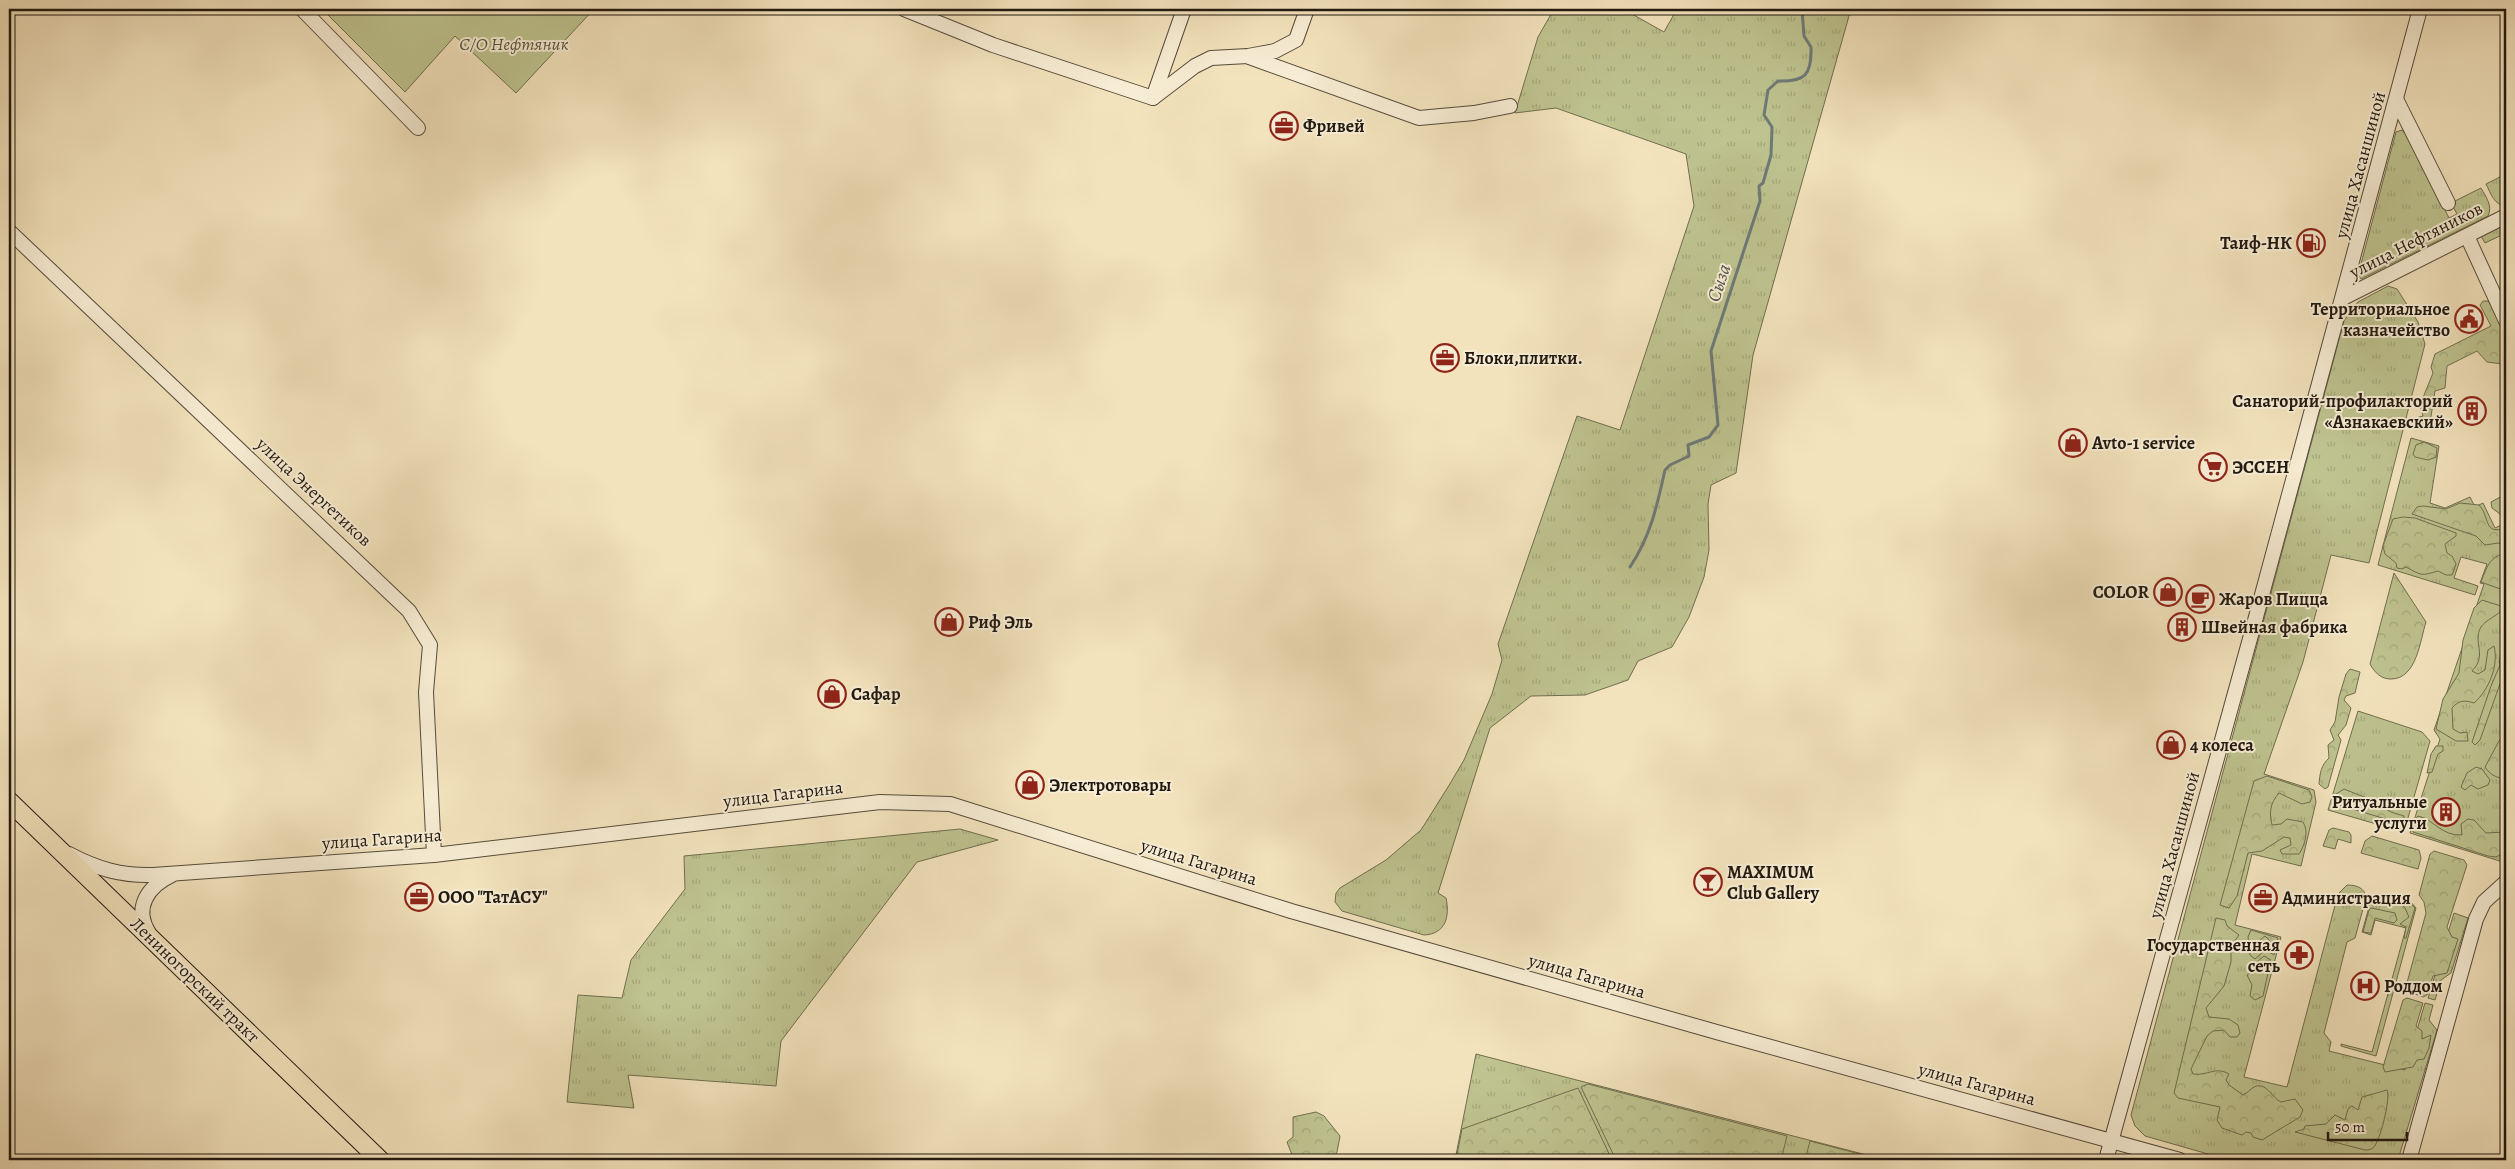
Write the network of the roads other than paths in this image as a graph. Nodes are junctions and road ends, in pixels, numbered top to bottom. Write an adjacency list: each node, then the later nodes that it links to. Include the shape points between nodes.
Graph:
1 (302, 9): 10 (street)
2 (904, 9): 7 (street, via 993,45)
3 (1184, 9): 7 (street)
4 (1307, 9): 6 (street, via 1296,40 1275,51)
5 (2420, 9): 8 (street, улица Хасаншиной)
6 (1248, 56): 7 (street, via 1211,58); 9 (street, via 1419,118)
7 (1153, 98)
8 (2396, 101): 11 (street); 15 (street, улица Хасаншиной)
9 (1510, 106)
10 (418, 128)
11 (2448, 203)
12 (2506, 216): 14 (street, улица Нефтяников)
13 (9, 231): 19 (street, улица Энергетиков, via 409,611 430,645 426,692)
14 (2466, 236): 15 (street, улица Нефтяников); 16 (street)
15 (2343, 298): 23 (street, улица Хасаншиной)
16 (2506, 321)
17 (9, 801): 18 (main road, Лениногорский тракт)
18 (53, 843): 20 (street, улица Гагарина, via 80,860 116,873 144,876); 22 (main road, Лениногорский тракт)
19 (434, 855): 20 (street, улица Гагарина); 23 (street, улица Гагарина, via 880,802 950,804 1291,911)
20 (183, 873): 22 (street, улица Гагарина, via 158,883 144,900 143,922)
21 (2506, 882): 27 (street, via 2484,902 2476,919)
22 (154, 940): 24 (main road, Лениногорский тракт)
23 (2112, 1141): 25 (street, улица Хасаншиной); 26 (street, улица Гагарина)
24 (380, 1160)
25 (2106, 1160)
26 (2180, 1160)
27 (2409, 1160)

